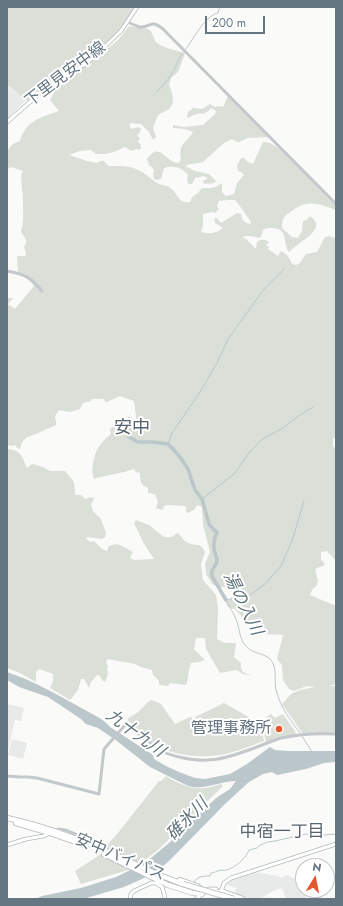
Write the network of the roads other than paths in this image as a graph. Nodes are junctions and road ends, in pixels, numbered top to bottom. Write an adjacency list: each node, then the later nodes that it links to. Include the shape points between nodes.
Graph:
1 (137, 7): 2 (main road, 下里見安中線)
2 (128, 22): 3 (main road, 下里見安中線, via 95,56 54,81); 4 (street, via 141,27 153,23 163,29)
3 (7, 122)
4 (336, 204)
5 (7, 271): 6 (street, via 20,273 29,278)
6 (42, 291)
7 (336, 734): 8 (street, via 281,738 230,756 203,760 176,756 156,749 125,725 104,750 98,794 28,776)
8 (7, 776)
9 (7, 819): 10 (highway, 安中バイパス)
10 (52, 832): 12 (main road); 13 (highway, 安中バイパス)
11 (336, 844): 16 (main road, via 231,878 224,883)
12 (7, 845)
13 (102, 850): 14 (highway); 14 (highway, 安中バイパス)
14 (157, 876): 15 (highway, 安中バイパス); 17 (highway, via 168,885); 18 (highway, via 197,886)
15 (182, 886): 23 (highway, 安中バイパス); 25 (highway, 安中バイパス, bridge)
16 (221, 892): 18 (main road, via 211,888); 19 (street); 24 (highway); 26 (highway)
17 (193, 893): 18 (highway); 22 (highway)
18 (203, 893): 22 (main road)
19 (217, 898)
20 (130, 899): 21 (main road, via 132,893 149,883 156,883 163,888)
21 (165, 899)
22 (194, 899)
23 (222, 899)
24 (226, 899)
25 (234, 899)
26 (243, 899)

